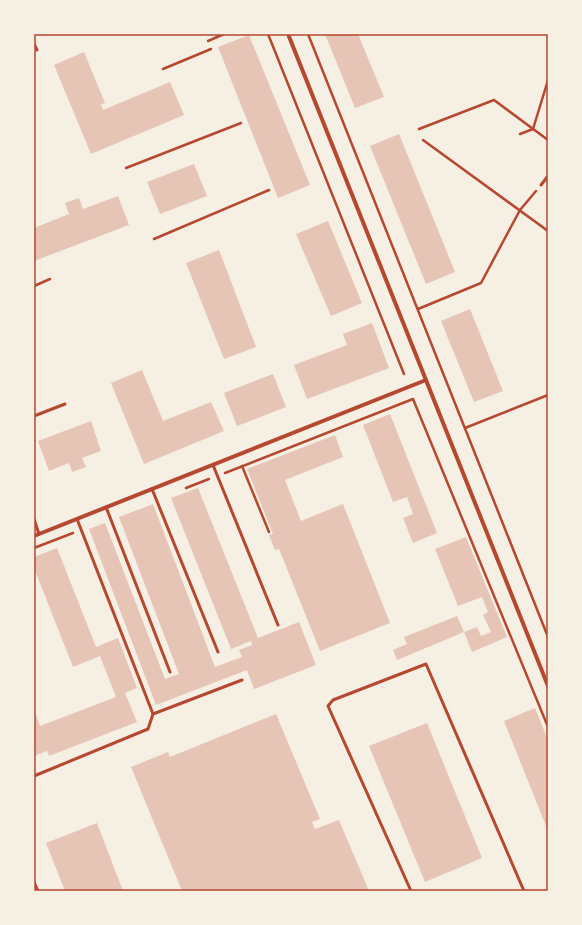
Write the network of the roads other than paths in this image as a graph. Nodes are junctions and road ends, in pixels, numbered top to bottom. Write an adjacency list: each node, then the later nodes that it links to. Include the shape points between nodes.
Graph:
1 (288, 34): 6 (street)
2 (34, 44): 3 (lane)
3 (37, 50)
4 (548, 176): 5 (lane)
5 (541, 185)
6 (426, 380): 9 (street); 19 (street)
7 (66, 404): 8 (lane)
8 (34, 416)
9 (213, 465): 10 (street); 16 (lane)
10 (152, 489): 11 (street); 17 (lane)
11 (106, 507): 13 (street); 18 (lane)
12 (34, 519): 14 (lane)
13 (77, 519): 14 (street); 22 (lane)
14 (40, 534): 15 (street)
15 (34, 536)
16 (278, 626)
17 (218, 652)
18 (170, 672)
19 (546, 674): 21 (street)
20 (242, 680): 22 (lane)
21 (548, 686)
22 (153, 714): 23 (lane, via 148,729)
23 (34, 776)
24 (34, 882): 25 (lane)
25 (38, 891)
26 (411, 891): 27 (lane, via 328,706 333,700 426,664)
27 (524, 891)

